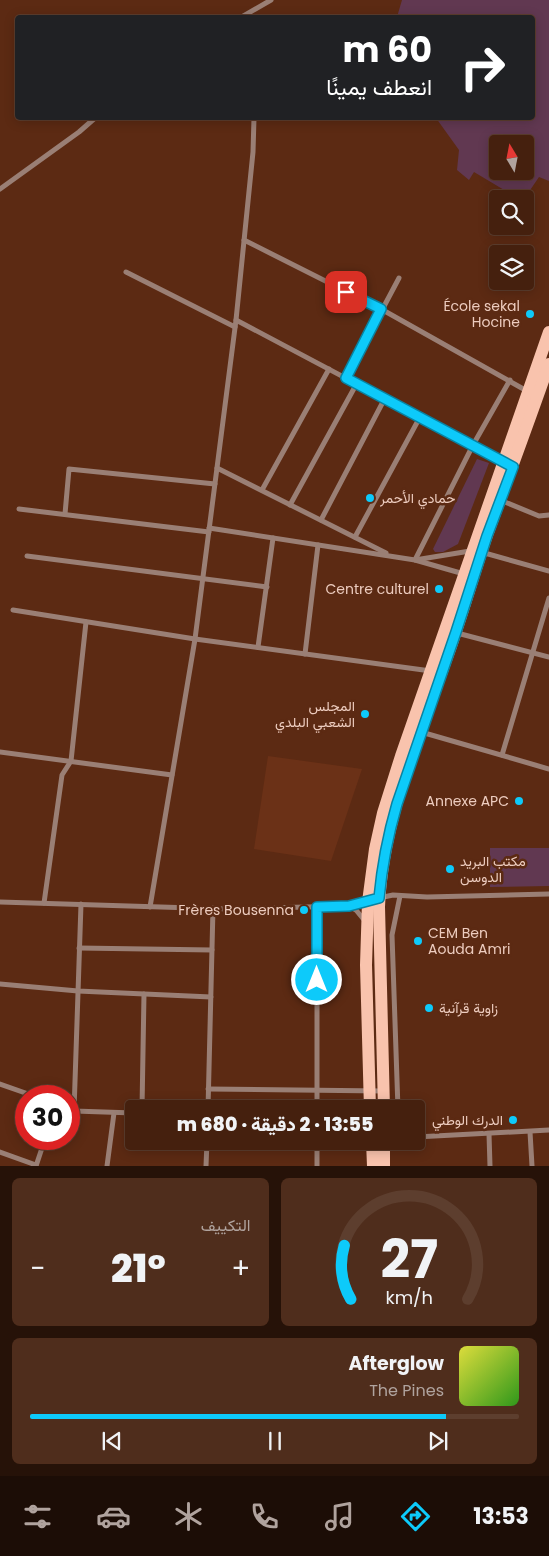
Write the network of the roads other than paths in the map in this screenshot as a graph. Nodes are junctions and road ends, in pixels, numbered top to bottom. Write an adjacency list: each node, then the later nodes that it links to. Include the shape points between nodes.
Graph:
1 (271, 0): 2 (street)
2 (248, 15)
3 (93, 120): 5 (street)
4 (254, 120): 6 (street)
5 (0, 189)
6 (244, 240): 9 (street); 10 (street)
7 (126, 272): 11 (street)
8 (399, 278): 9 (street)
9 (381, 309): 15 (street); 16 (street)
10 (236, 320): 11 (street); 14 (street)
11 (235, 327): 23 (street)
12 (549, 332): 18 (main road)
13 (549, 364): 22 (main road)
14 (329, 369): 15 (street); 25 (street)
15 (346, 378): 17 (street)
16 (510, 380): 18 (street); 21 (street)
17 (356, 383): 19 (street); 27 (street)
18 (528, 391): 22 (main road)
19 (385, 398): 20 (street); 31 (street)
20 (420, 417): 21 (street); 33 (street)
21 (473, 445): 22 (street); 39 (street)
22 (508, 464): 26 (main road); 36 (main road)
23 (217, 468): 24 (street); 25 (street)
24 (215, 484): 29 (street, via 69,469); 32 (street)
25 (262, 490): 27 (street)
26 (500, 500): 30 (street, via 538,516); 36 (main road)
27 (290, 504): 31 (street)
28 (19, 509): 29 (street)
29 (65, 514): 32 (street)
30 (549, 515)
31 (321, 520): 33 (street)
32 (209, 530): 34 (street); 42 (street)
33 (355, 537): 38 (street)
34 (273, 538): 35 (street); 43 (street)
35 (318, 545): 38 (street); 51 (street)
36 (478, 552): 39 (street); 40 (street); 41 (main road); 47 (main road)
37 (27, 556): 42 (street)
38 (391, 556): 39 (street)
39 (415, 560): 41 (street)
40 (549, 570)
41 (465, 574): 53 (main road)
42 (203, 578): 43 (street); 48 (street)
43 (267, 587): 49 (street)
44 (549, 598): 50 (street)
45 (12, 610): 46 (street)
46 (86, 622): 48 (street); 57 (street)
47 (456, 632): 50 (street); 54 (main road)
48 (195, 638): 49 (street); 59 (street)
49 (258, 647): 51 (street)
50 (532, 652): 52 (street); 56 (street)
51 (305, 654): 53 (street)
52 (549, 657)
53 (431, 671): 61 (main road, via 384,813)
54 (421, 732): 56 (street); 60 (main road, via 390,829)
55 (0, 752): 57 (street)
56 (502, 755): 58 (street)
57 (71, 761): 59 (street); 67 (street, via 62,776)
58 (549, 769)
59 (172, 775): 70 (street)
60 (381, 877): 63 (street); 65 (main road)
61 (370, 885): 65 (main road); 69 (street, via 359,901)
62 (549, 894): 64 (street)
63 (393, 895): 64 (street); 65 (street)
64 (400, 896): 92 (street, via 392,935)
65 (373, 900): 69 (street); 73 (main road); 86 (main road)
66 (0, 902): 67 (street)
67 (44, 903): 68 (street)
68 (81, 904): 70 (street); 74 (street)
69 (349, 906): 71 (street); 73 (street)
70 (150, 907): 72 (street)
71 (317, 907): 72 (street); 84 (street)
72 (213, 908): 75 (street)
73 (366, 923): 85 (main road)
74 (80, 948): 75 (street); 77 (street)
75 (212, 950): 79 (street)
76 (0, 984): 77 (street)
77 (78, 990): 78 (street); 81 (street)
78 (144, 994): 79 (street); 87 (street)
79 (210, 997): 83 (street)
80 (0, 1084): 82 (street)
81 (72, 1085)
82 (15, 1089)
83 (208, 1089): 84 (street); 88 (street)
84 (317, 1091): 85 (street); 89 (street)
85 (369, 1091): 86 (street); 90 (main road)
86 (384, 1091): 91 (main road)
87 (142, 1100)
88 (208, 1100)
89 (317, 1100)
90 (370, 1100)
91 (384, 1100)
92 (398, 1100)
93 (80, 1111): 94 (street)
94 (114, 1113): 95 (street); 107 (street)
95 (125, 1113)
96 (549, 1130): 97 (street)
97 (530, 1132): 98 (street); 113 (street)
98 (489, 1134): 99 (street); 112 (street)
99 (425, 1137)
100 (41, 1150): 106 (street)
101 (207, 1150): 108 (street)
102 (317, 1150): 109 (street)
103 (372, 1150): 110 (main road)
104 (384, 1150): 111 (main road)
105 (0, 1152): 106 (street)
106 (36, 1165)
107 (107, 1166)
108 (206, 1166)
109 (317, 1166)
110 (373, 1166)
111 (384, 1166)
112 (490, 1166)
113 (532, 1166)

